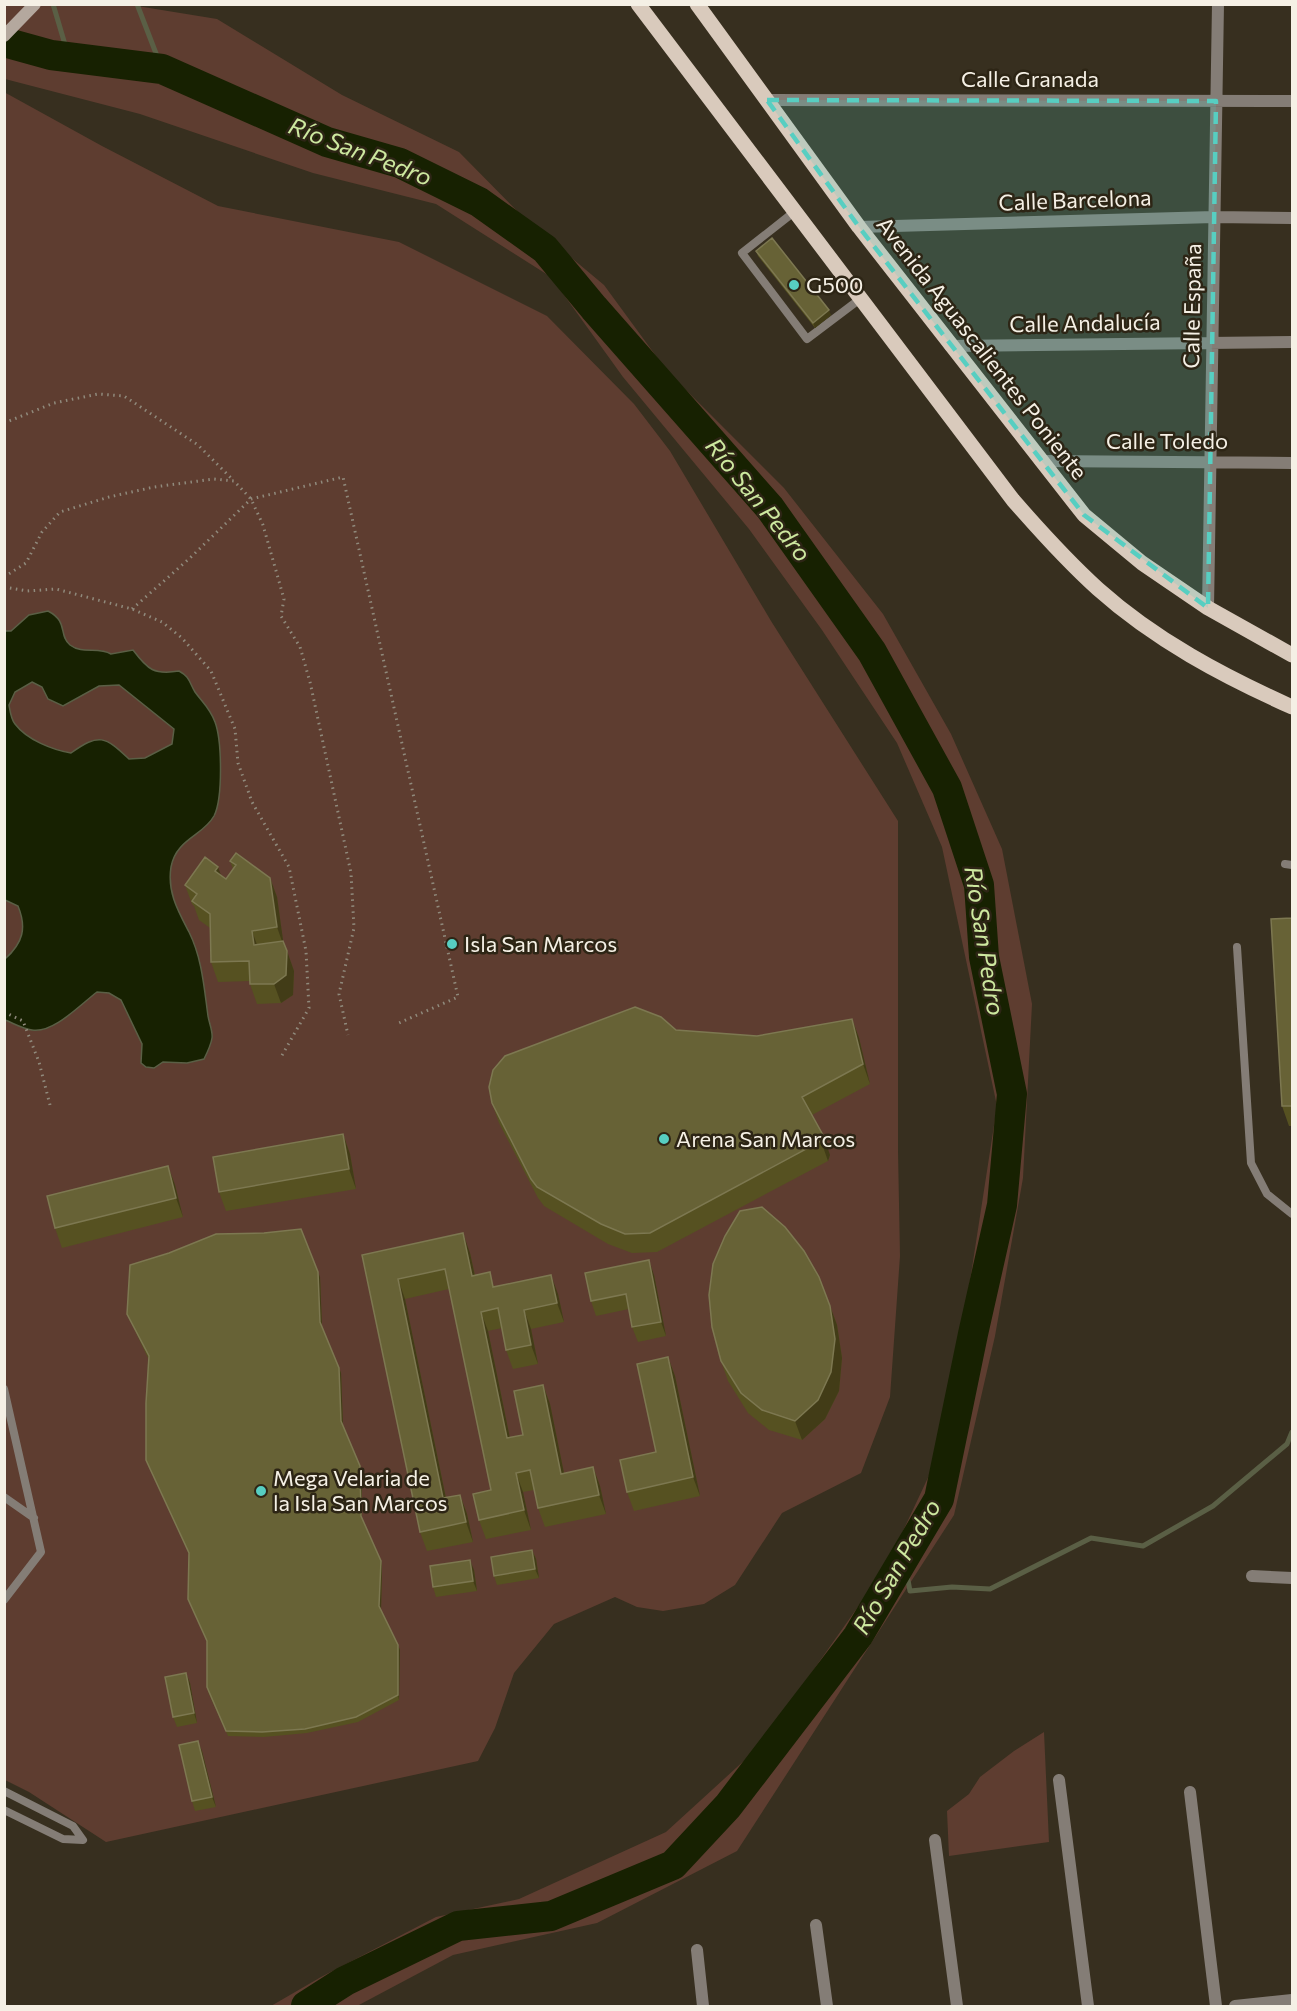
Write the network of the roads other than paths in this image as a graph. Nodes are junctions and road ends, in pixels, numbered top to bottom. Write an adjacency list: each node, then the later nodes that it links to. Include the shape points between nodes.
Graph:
1 (35, 4): 5 (street)
2 (638, 4): 9 (main road)
3 (697, 4): 6 (main road, Avenida Aguascalientes Poniente)
4 (1218, 4): 7 (street, Calle España)
5 (4, 36)
6 (767, 100): 7 (street, Calle Granada); 12 (main road, Avenida Aguascalientes Poniente)
7 (1216, 101): 8 (street, Calle Granada); 10 (street, Calle España)
8 (1293, 101)
9 (794, 212): 13 (main road); 13 (lane, via 742,253 807,339)
10 (1214, 217): 11 (street, Calle Barcelona); 12 (street, Calle Barcelona); 14 (street, Calle España)
11 (1293, 218)
12 (858, 227): 16 (main road, Avenida Aguascalientes Poniente)
13 (860, 299): 22 (main road, via 1013,500 1099,590 1147,628 1203,663)
14 (1212, 342): 15 (street, Calle Andalucía); 16 (street, Calle Andalucía); 18 (street, Calle España)
15 (1293, 342)
16 (950, 346): 17 (main road, Avenida Aguascalientes Poniente)
17 (1040, 461): 18 (street, Calle Toledo); 20 (main road, Avenida Aguascalientes Poniente, via 1084,515 1142,563)
18 (1210, 463): 19 (street, Calle Toledo); 20 (street, Calle España)
19 (1293, 464)
20 (1208, 608): 21 (main road, Avenida Aguascalientes Poniente)
21 (1293, 655)
22 (1293, 707)
23 (1238, 947): 24 (lane, via 1251,1163 1267,1194)
24 (1293, 1214)
25 (4, 1389): 27 (lane)
26 (4, 1497): 27 (lane)
27 (34, 1518): 30 (lane, via 41,1552)
28 (1252, 1576): 29 (street)
29 (1293, 1578)
30 (4, 1600)
31 (1059, 1780): 43 (street)
32 (4, 1791): 34 (lane)
33 (1190, 1792): 44 (street)
34 (16, 1798): 35 (lane); 35 (lane, via 73,1826 83,1840 63,1839)
35 (7, 1811)
36 (936, 1840): 42 (street)
37 (816, 1925): 41 (street)
38 (696, 1950): 40 (street)
39 (1293, 2000): 45 (street)
40 (703, 2007)
41 (827, 2007)
42 (957, 2007)
43 (1088, 2007)
44 (1216, 2007)
45 (1235, 2007)

